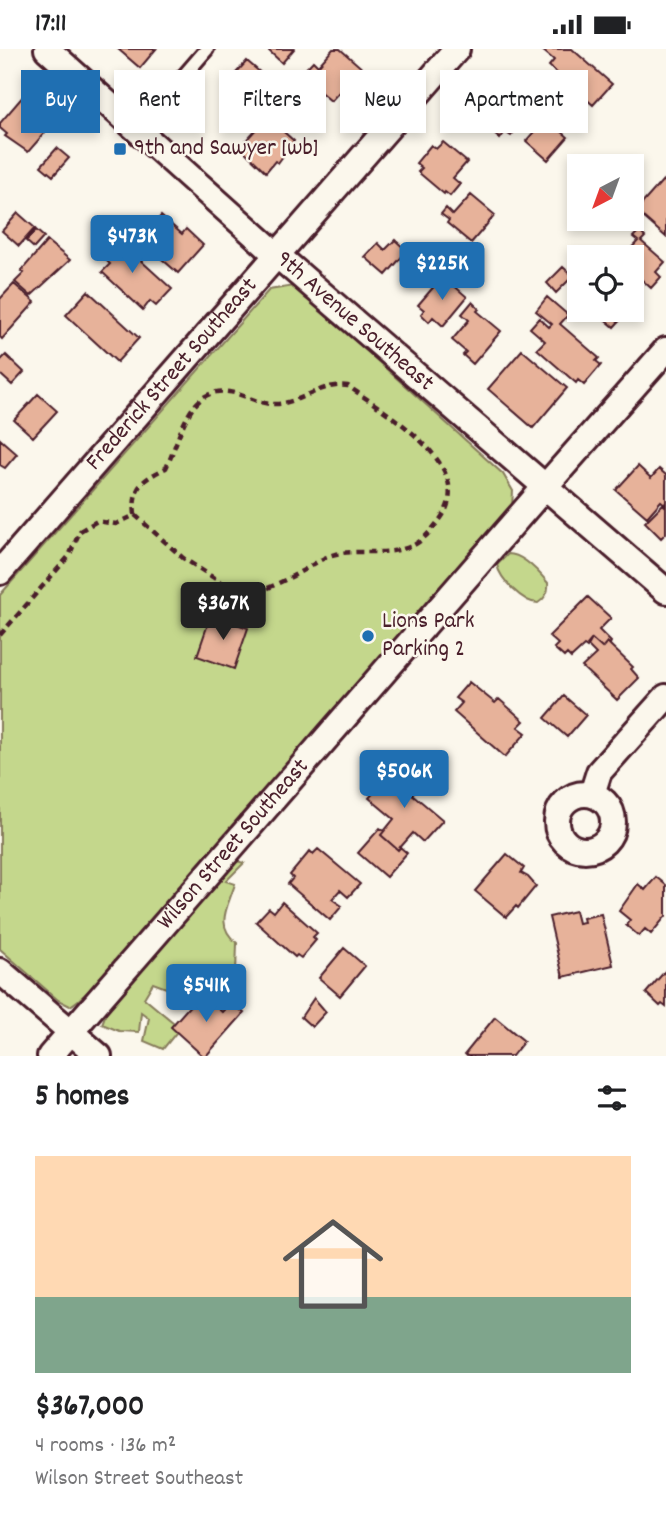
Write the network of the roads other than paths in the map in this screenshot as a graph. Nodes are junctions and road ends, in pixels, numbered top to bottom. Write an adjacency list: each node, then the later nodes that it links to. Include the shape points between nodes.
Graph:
1 (47, 49): 5 (street, 9th Avenue Southeast)
2 (206, 49): 4 (lane)
3 (457, 49): 7 (street, Frederick Street Southeast)
4 (188, 70)
5 (114, 109)
6 (140, 133): 7 (street, 9th Avenue Southeast)
7 (278, 256): 9 (street, 9th Avenue Southeast); 10 (street, Frederick Street Southeast)
8 (666, 350): 9 (street, Wilson Street Southeast)
9 (544, 488): 11 (street, 9th Avenue Southeast); 15 (street, Wilson Street Southeast)
10 (0, 572)
11 (666, 591)
12 (666, 697): 13 (street, via 599,772)
13 (592, 794)
14 (0, 971): 15 (street)
15 (72, 1031): 16 (street, Wilson Street Southeast); 17 (street)
16 (50, 1056)
17 (99, 1056)

